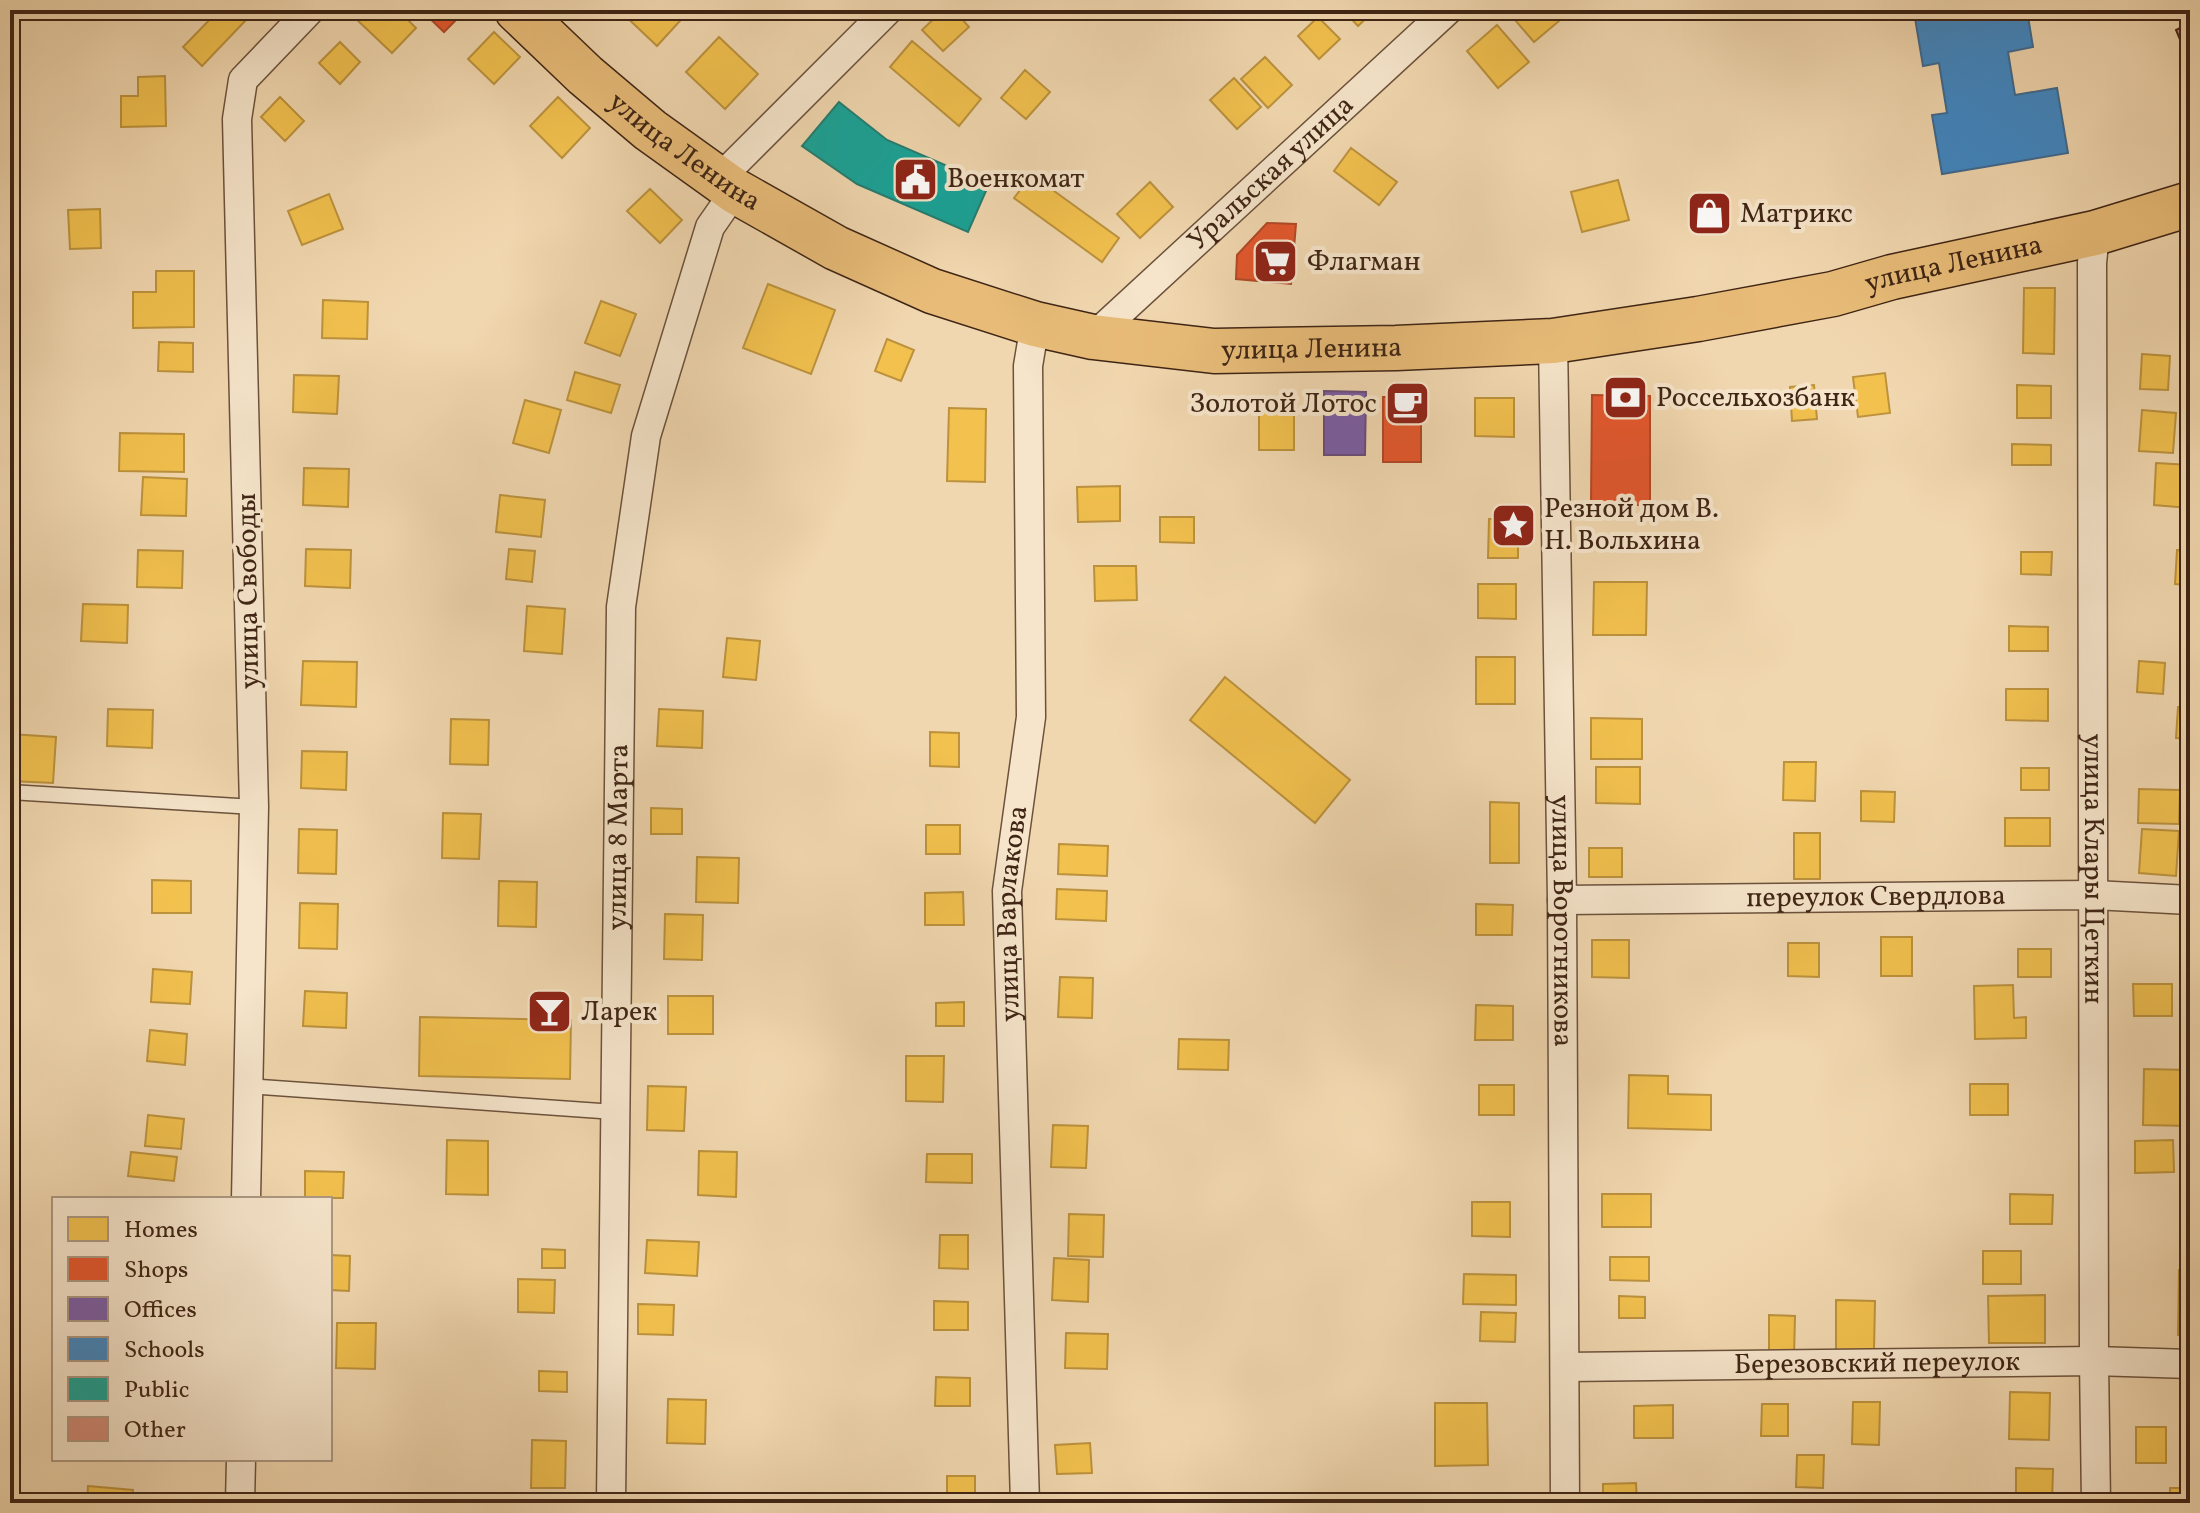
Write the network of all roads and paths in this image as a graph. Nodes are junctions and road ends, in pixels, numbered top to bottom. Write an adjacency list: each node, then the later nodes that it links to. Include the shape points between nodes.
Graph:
1 (310, 10): 12 (street, улица Свободы, via 243,80 237,119)
2 (517, 10): 5 (main road, улица Ленина, via 650,130)
3 (888, 10): 5 (street, улица 8 Марта)
4 (1448, 10): 9 (street, Уральская улица)
5 (727, 186): 8 (main road, улица Ленина, via 836,248 932,291); 17 (street, улица 8 Марта, via 646,436 621,607)
6 (2190, 204): 7 (main road, улица Ленина)
7 (2095, 233): 10 (main road, улица Ленина, via 1833,294); 13 (street, улица Клары Цеткин)
8 (1035, 324): 9 (main road, улица Ленина); 25 (street, улица Варлакова, via 1028,366 1031,717 1007,891)
9 (1093, 337): 10 (main road, улица Ленина, via 1214,351)
10 (1553, 341): 14 (street, улица Воротникова)
11 (10, 792): 12 (lane)
12 (254, 807): 16 (street, улица Свободы)
13 (2094, 895): 14 (street, переулок Свердлова); 15 (street, переулок Свердлова); 19 (street, улица Клары Цеткин)
14 (1562, 900): 21 (street, улица Воротникова)
15 (2190, 900)
16 (248, 1086): 17 (lane); 18 (street, улица Свободы)
17 (615, 1112): 24 (street, улица 8 Марта)
18 (246, 1197)
19 (2094, 1361): 20 (street, Березовский переулок); 21 (street, Березовский переулок); 27 (street, улица Клары Цеткин)
20 (2190, 1364)
21 (1565, 1367): 26 (street, улица Воротникова)
22 (241, 1461): 23 (street)
23 (240, 1503)
24 (611, 1503)
25 (1025, 1503)
26 (1565, 1503)
27 (2096, 1503)

